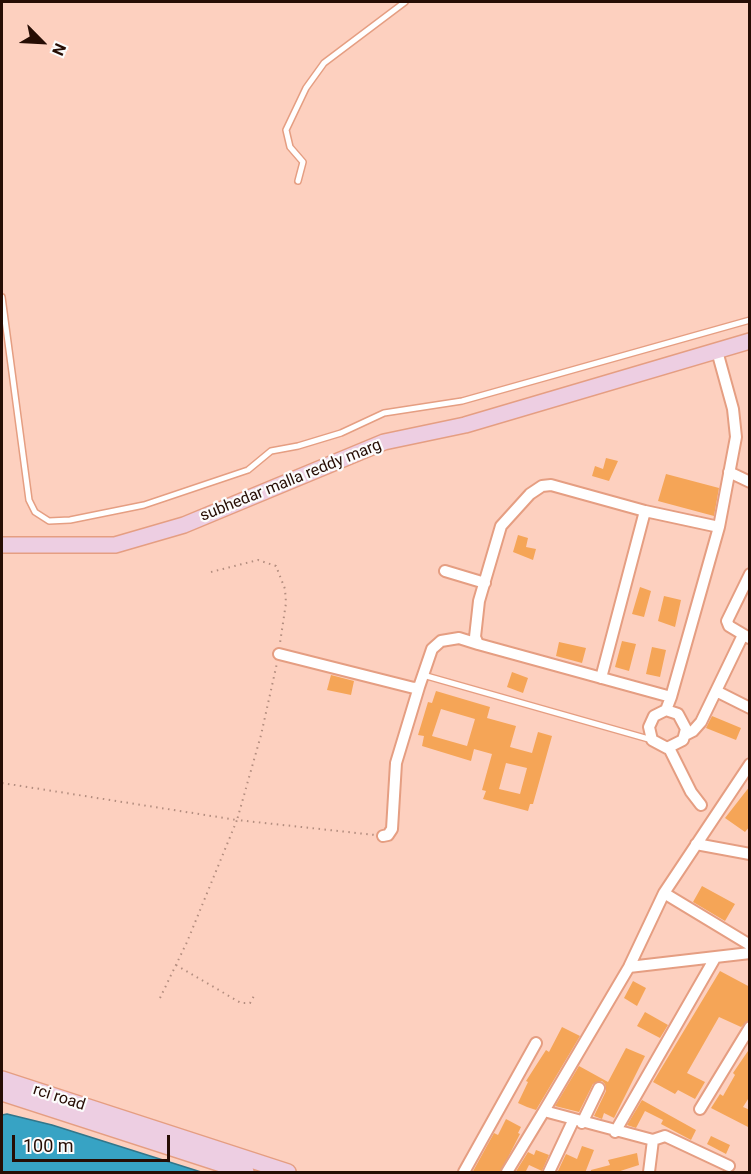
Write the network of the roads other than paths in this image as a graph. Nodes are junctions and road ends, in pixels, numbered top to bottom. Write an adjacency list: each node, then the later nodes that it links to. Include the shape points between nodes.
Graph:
1 (405, 2): 2 (lane, via 324,63 306,88 286,130 290,147 303,162)
2 (298, 181)
3 (2, 297): 4 (lane, via 29,500 35,512 49,521 144,505 248,470 271,451 341,433 384,413 462,401)
4 (750, 320)
5 (750, 341): 6 (main road, subhedar malla reddy marg)
6 (717, 351): 7 (street, via 733,409 736,437); 11 (main road, subhedar malla reddy marg, via 465,425 384,442 183,525 115,545)
7 (729, 472): 8 (street); 10 (street)
8 (750, 482)
9 (645, 512): 10 (street); 14 (street, via 551,485 542,486 501,526); 19 (street)
10 (719, 527): 22 (street)
11 (2, 545)
12 (445, 571): 14 (street)
13 (750, 574): 15 (street, via 728,621 729,626)
14 (485, 583): 16 (street, via 479,601 475,637)
15 (746, 637): 21 (street)
16 (478, 644): 18 (street, via 459,638 441,641 432,649); 19 (street)
17 (279, 654): 20 (street, via 406,688)
18 (423, 675): 20 (street); 26 (lane)
19 (601, 678): 22 (street)
20 (419, 687): 30 (street, via 396,764 392,829)
21 (716, 690): 23 (street); 25 (street, via 698,727)
22 (671, 697): 24 (street)
23 (750, 708)
24 (666, 710): 25 (street, via 682,718); 26 (street, via 650,721)
25 (685, 735): 27 (street, via 679,744)
26 (652, 740): 27 (street)
27 (669, 748): 29 (street)
28 (750, 764): 31 (street)
29 (701, 805)
30 (383, 836)
31 (696, 844): 32 (street); 33 (street)
32 (750, 854)
33 (664, 893): 34 (street); 37 (street)
34 (750, 945)
35 (750, 953): 36 (street)
36 (715, 958): 37 (street); 46 (street)
37 (629, 967): 44 (street)
38 (750, 1027): 43 (street)
39 (536, 1043): 51 (street)
40 (2, 1079): 50 (main road, rci road)
41 (599, 1088): 45 (street)
42 (2, 1093): 49 (main road, rci road)
43 (700, 1109)
44 (544, 1111): 45 (street); 52 (street)
45 (577, 1122): 46 (street); 53 (street)
46 (615, 1132): 47 (street)
47 (653, 1140): 48 (street, via 665,1136); 54 (street)
48 (729, 1166)
49 (246, 1173)
50 (288, 1173)
51 (464, 1173)
52 (507, 1173)
53 (549, 1173)
54 (649, 1173)

